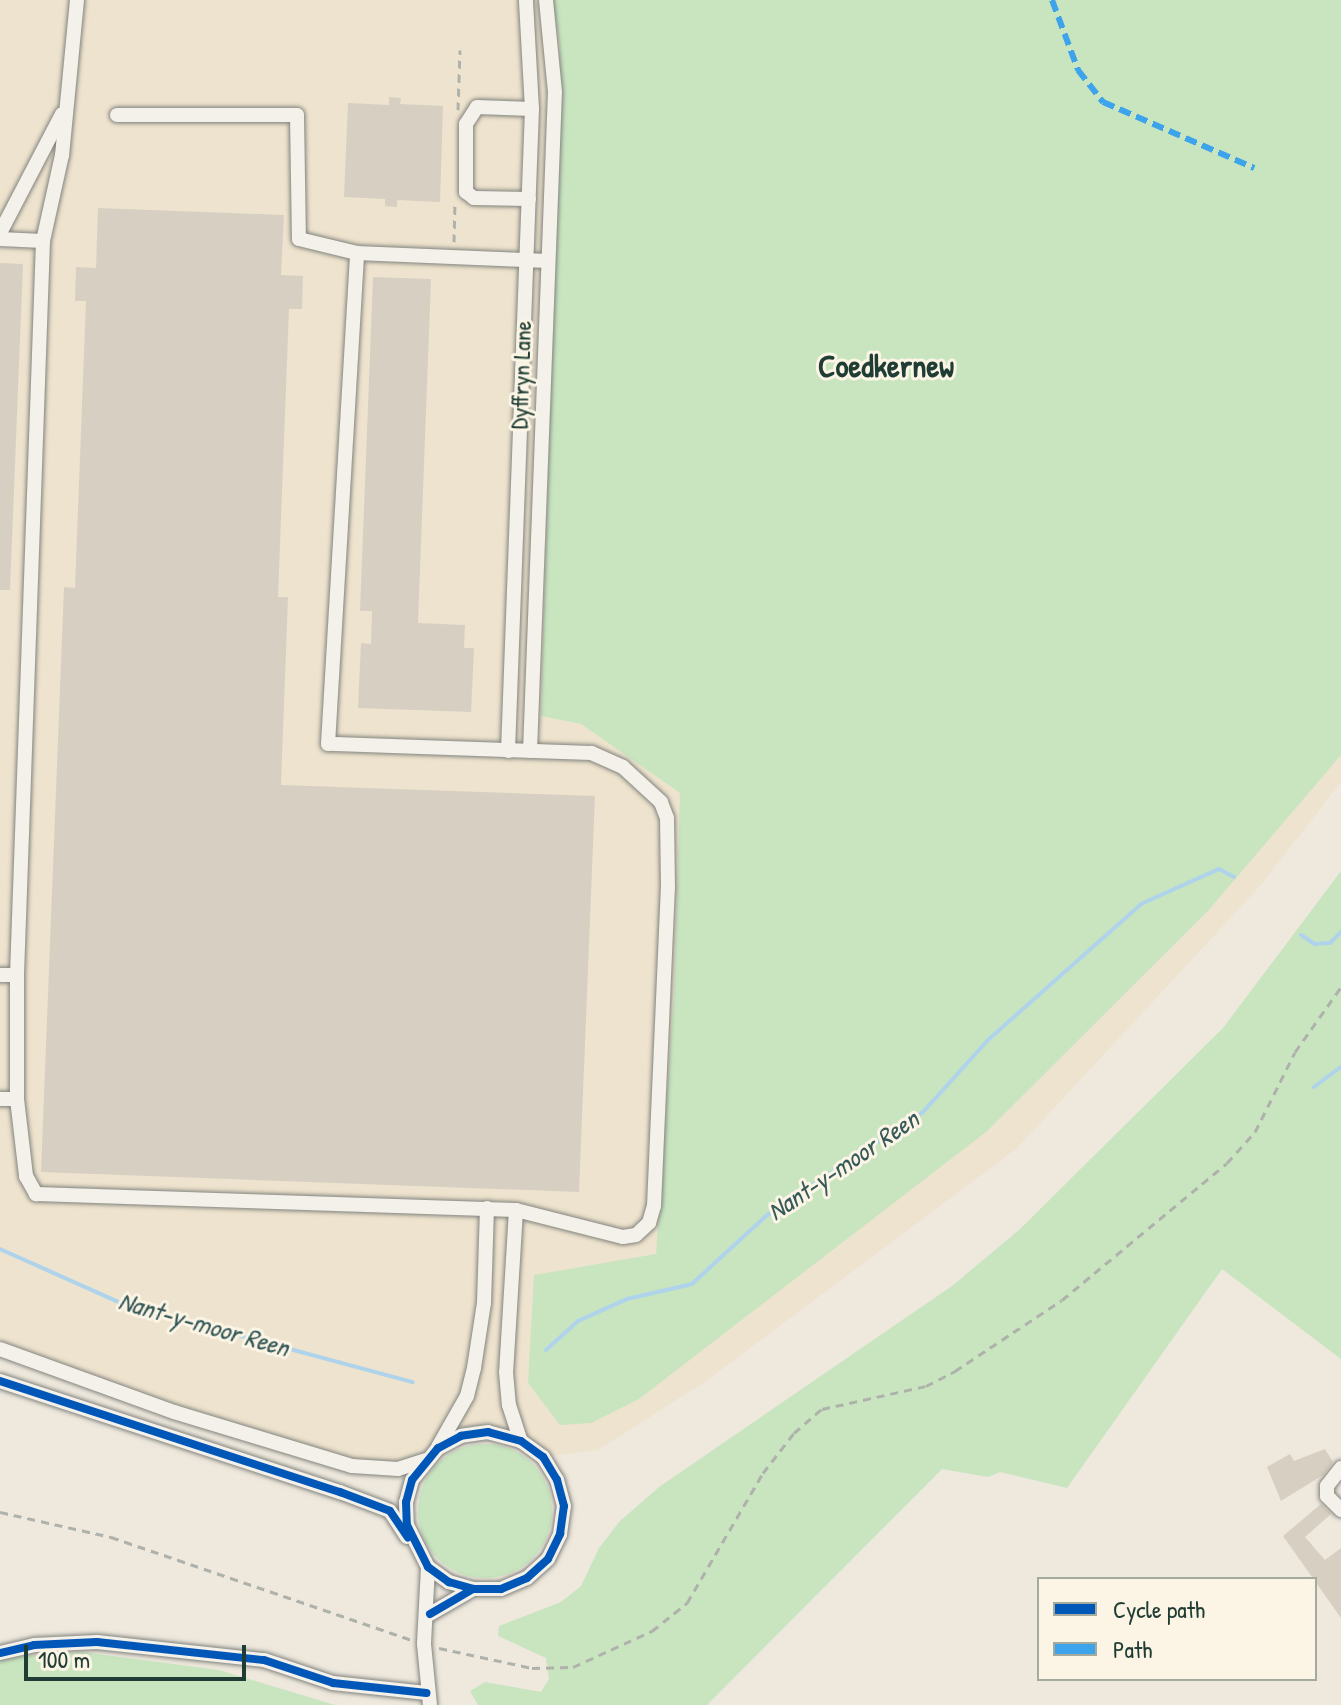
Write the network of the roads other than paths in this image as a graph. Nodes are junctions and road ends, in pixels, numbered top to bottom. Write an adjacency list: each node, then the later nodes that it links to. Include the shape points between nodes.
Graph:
1 (77, 0): 5 (street)
2 (526, 0): 4 (street, Dyffryn Lane)
3 (546, 0): 13 (street, Dyffryn Lane, via 555,92)
4 (532, 109): 7 (street, Dyffryn Lane); 7 (street, via 477,107 466,124 466,192 474,198)
5 (64, 111): 8 (street); 10 (street, via 62,155)
6 (117, 115): 11 (street, via 297,115 299,239)
7 (529, 199): 12 (street, Dyffryn Lane)
8 (0, 233)
9 (0, 239): 10 (street)
10 (43, 241): 17 (street)
11 (357, 253): 12 (street); 14 (street, via 328,744)
12 (527, 260): 13 (street); 14 (street, Dyffryn Lane)
13 (547, 261): 15 (street, Dyffryn Lane)
14 (508, 751): 15 (street)
15 (530, 751): 21 (street, via 607,758 661,802 667,818 668,888 654,1206 649,1223 636,1235 610,1236)
16 (0, 975): 17 (street)
17 (17, 975): 19 (street)
18 (0, 1099): 19 (street)
19 (17, 1099): 20 (street, via 28,1187 46,1197)
20 (487, 1208): 21 (street); 25 (street, via 484,1303 474,1368 467,1396)
21 (516, 1210): 24 (street, via 506,1372 509,1405)
22 (0, 1349): 26 (street, via 174,1412 352,1466 388,1470)
23 (0, 1381): 29 (street, via 390,1511)
24 (521, 1441): 25 (street, via 488,1432 461,1436); 31 (street, via 543,1457 557,1480 564,1506 560,1534 548,1559 527,1578 501,1589)
25 (438, 1448): 26 (street)
26 (425, 1460): 29 (street, via 406,1502)
27 (1341, 1468): 28 (street, via 1327,1486 1327,1496)
28 (1341, 1510)
29 (414, 1547): 30 (street)
30 (428, 1567): 31 (street); 32 (street)
31 (473, 1589): 32 (street)
32 (430, 1614): 34 (street, via 424,1644)
33 (0, 1653): 34 (street, via 34,1645 97,1642 264,1660 333,1683)
34 (428, 1699)

